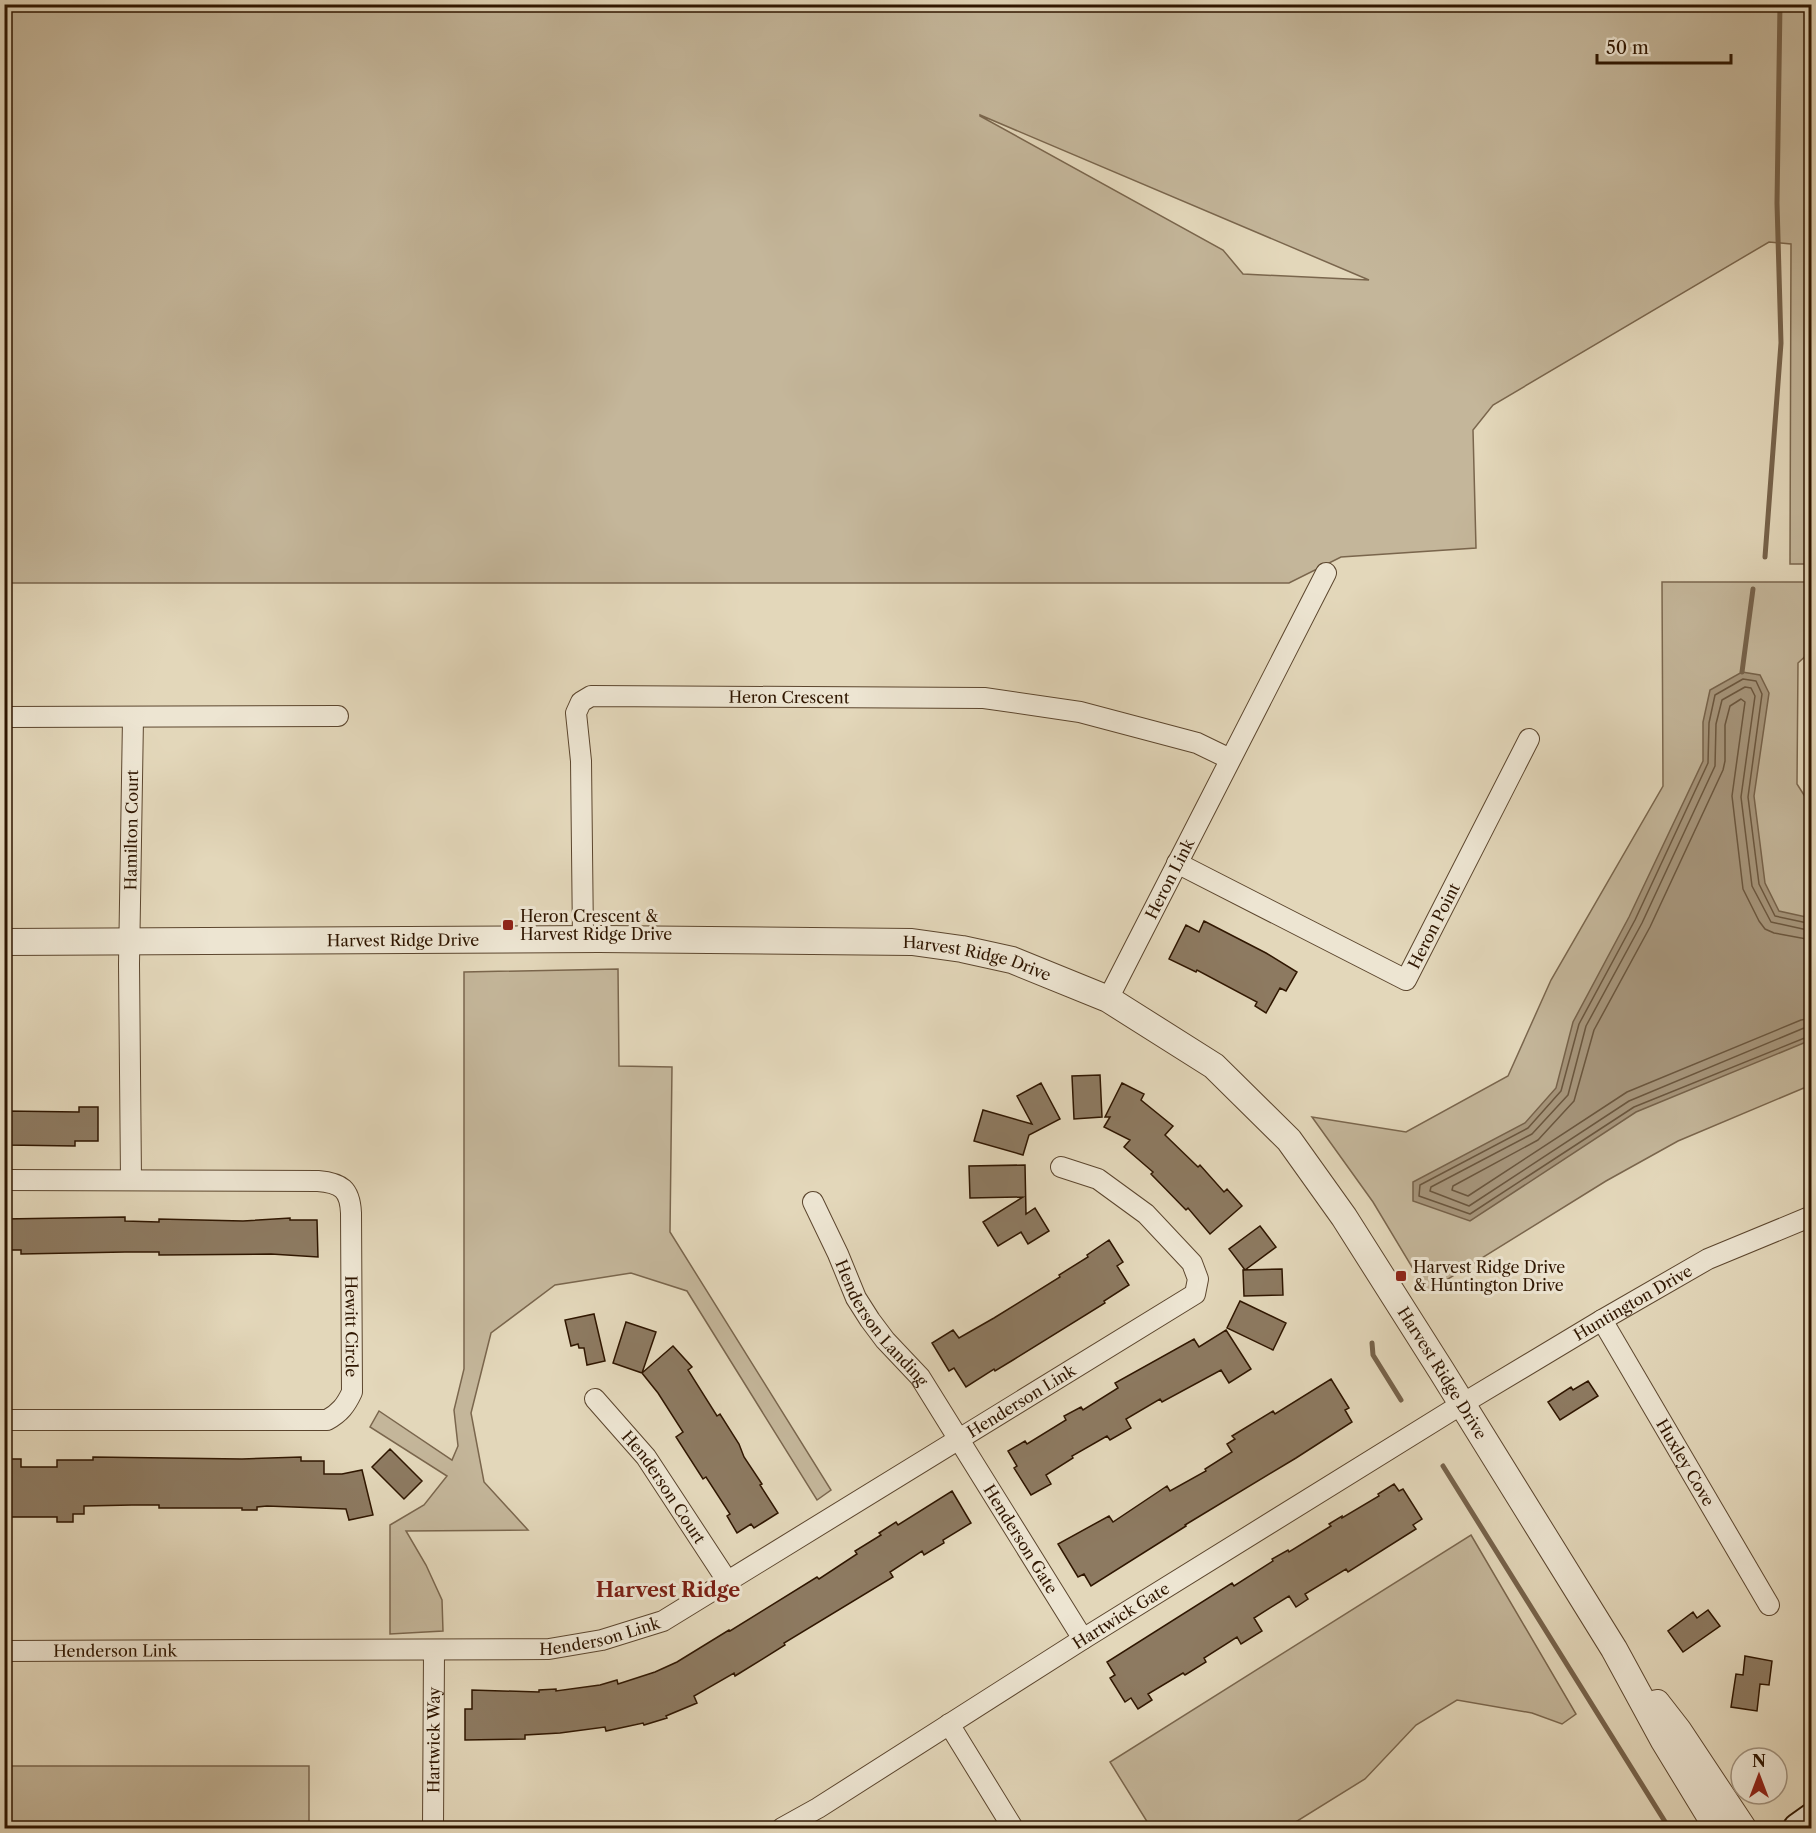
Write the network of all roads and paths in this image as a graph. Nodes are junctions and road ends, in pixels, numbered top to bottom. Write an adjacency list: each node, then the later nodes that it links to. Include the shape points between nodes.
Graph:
1 (1326, 573): 6 (street, Heron Link)
2 (338, 716): 4 (street)
3 (4, 717): 4 (street)
4 (133, 718): 10 (street, Hamilton Court)
5 (1529, 739): 7 (street, Heron Point, via 1406,980)
6 (1230, 759): 7 (street, Heron Link); 8 (street, Heron Crescent, via 1197,743 1080,712 984,698 591,696 581,702 576,713 581,761)
7 (1177, 862): 11 (street, Heron Link)
8 (583, 939): 10 (street, Harvest Ridge Drive); 11 (street, Harvest Ridge Drive, via 912,942 1012,960)
9 (4, 942): 10 (street, Harvest Ridge Drive)
10 (130, 942): 14 (street)
11 (1108, 999): 19 (street, Harvest Ridge Drive, via 1214,1066 1289,1140 1344,1217)
12 (1061, 1167): 21 (street, Henderson Link, via 1098,1179 1146,1214 1192,1263 1198,1279 1195,1294)
13 (4, 1180): 14 (street, Hewitt Circle)
14 (131, 1180): 20 (street, Hewitt Circle, via 318,1180 333,1182 345,1190 351,1201 352,1392 347,1404 327,1420 311,1421)
15 (813, 1202): 21 (street, Henderson Landing, via 856,1298 885,1340 920,1377)
16 (1812, 1216): 17 (street, Huntington Drive, via 1708,1259)
17 (1602, 1320): 19 (street, Huntington Drive); 23 (street, Huxley Cove)
18 (595, 1399): 22 (street, Henderson Court, via 646,1456)
19 (1462, 1404): 24 (street, Hartwick Gate); 25 (street, Harvest Ridge Drive)
20 (4, 1420)
21 (960, 1437): 22 (street, Henderson Link); 24 (street, Henderson Gate)
22 (728, 1581): 26 (street, Henderson Link, via 663,1621 602,1640 549,1649)
23 (1769, 1605)
24 (1083, 1639): 28 (street, Hartwick Gate)
25 (1614, 1649): 33 (street, Harvest Ridge Drive); 34 (street, Harvest Ridge Drive, via 1678,1730)
26 (434, 1650): 27 (street, Henderson Link); 30 (street, Hartwick Way)
27 (4, 1651)
28 (949, 1724): 31 (street, Hartwick Gate); 32 (street)
29 (1812, 1818): 35 (main road)
30 (433, 1828)
31 (782, 1828)
32 (1013, 1828)
33 (1717, 1828)
34 (1743, 1828)
35 (1798, 1828)

